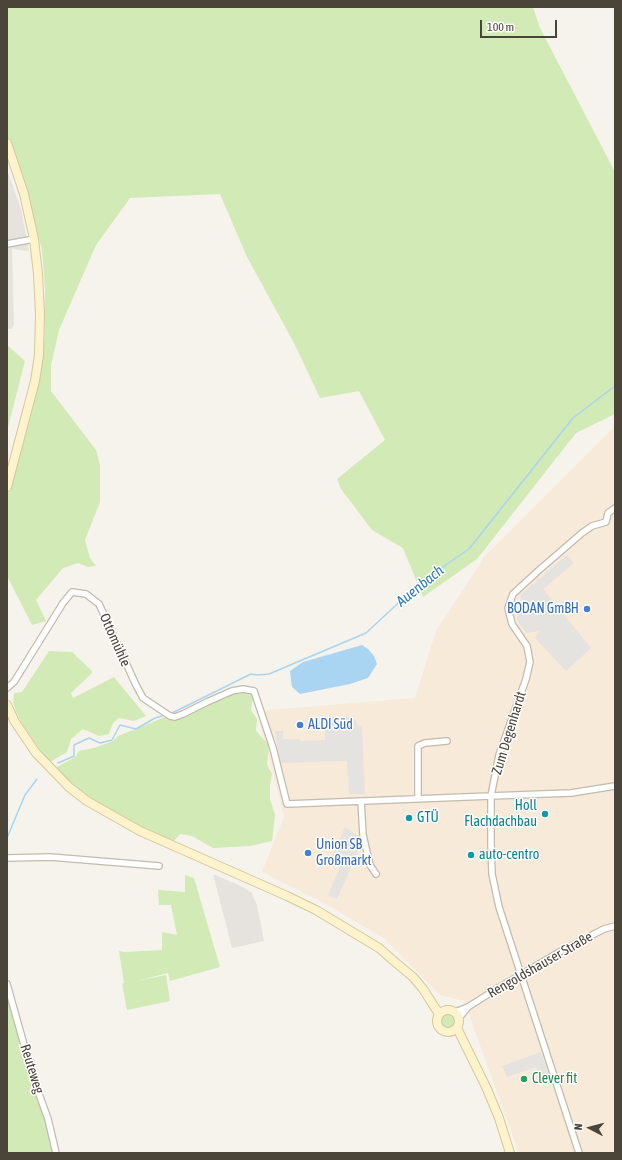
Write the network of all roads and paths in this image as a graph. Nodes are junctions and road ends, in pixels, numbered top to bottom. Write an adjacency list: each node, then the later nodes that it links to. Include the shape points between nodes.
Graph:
1 (7, 143): 2 (main road, via 24,194)
2 (34, 239): 3 (street); 4 (main road, via 40,314 39,355 27,415)
3 (7, 244)
4 (7, 487)
5 (615, 508): 10 (street, Zum Degenhardt, via 608,513 606,522 592,526 514,594 508,608 512,624 527,646 530,662 499,755)
6 (7, 688): 12 (street, Ottomühle, via 14,682 72,592 86,594 99,604 143,698 175,717 232,691 254,691 273,748 287,804)
7 (7, 705): 19 (main road, via 36,753 69,787 87,801 140,831 316,910 379,948 423,988)
8 (447, 741): 11 (street, via 418,746)
9 (615, 786): 10 (street, via 571,793)
10 (491, 796): 11 (street); 17 (street, Zum Degenhardt, via 492,874 499,907)
11 (418, 799): 12 (street)
12 (361, 800): 15 (street, via 363,835 370,864)
13 (7, 858): 14 (street, via 50,857)
14 (159, 866)
15 (376, 874)
16 (615, 926): 17 (street, Rengoldshauser Straße, via 604,929)
17 (522, 974): 20 (street, Rengoldshauser Straße); 24 (street, Zum Degenhardt)
18 (7, 984): 22 (street, Reuteweg)
19 (441, 1012): 20 (main road, via 450,1010); 21 (main road, via 436,1021 438,1027 444,1032)
20 (457, 1015): 21 (main road, via 459,1023)
21 (454, 1030): 23 (main road, via 490,1096)
22 (56, 1153)
23 (510, 1153)
24 (580, 1153)

